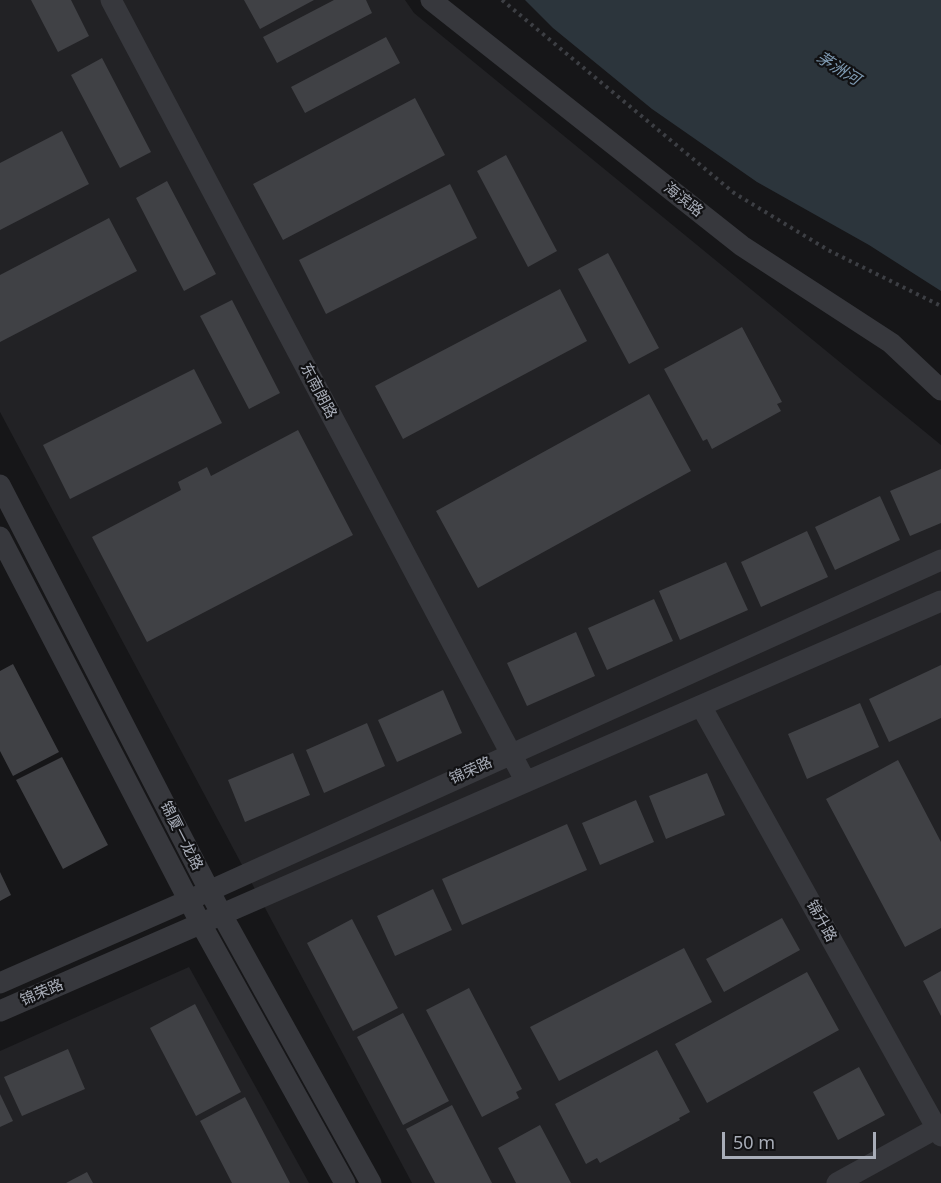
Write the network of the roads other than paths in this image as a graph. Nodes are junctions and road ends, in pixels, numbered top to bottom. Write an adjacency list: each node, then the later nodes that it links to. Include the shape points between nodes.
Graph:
1 (111, 0): 9 (street, 东南朗路)
2 (431, 0): 3 (street, 海滨路, via 742,246 891,343)
3 (941, 390)
4 (0, 485): 11 (street, 锦厦一龙路)
5 (0, 537): 12 (street, 锦厦一龙路)
6 (941, 560): 9 (street, 锦荣路)
7 (941, 601): 8 (street, 锦荣路)
8 (701, 706): 10 (street, 锦荣路); 17 (street, 锦升路)
9 (510, 753): 10 (street, 东南朗路); 11 (street, 锦荣路)
10 (525, 783): 13 (street, 锦荣路)
11 (209, 890): 12 (street, 锦荣路); 13 (street, 锦厦一龙路)
12 (189, 900): 14 (street, 锦厦一龙路); 15 (street, 锦荣路)
13 (222, 915): 14 (street, 锦荣路); 19 (street, 锦厦一龙路)
14 (201, 924): 16 (street, 锦荣路); 18 (street, 锦厦一龙路)
15 (0, 982)
16 (0, 1011)
17 (939, 1132): 20 (street)
18 (345, 1183)
19 (371, 1183)
20 (837, 1183)

